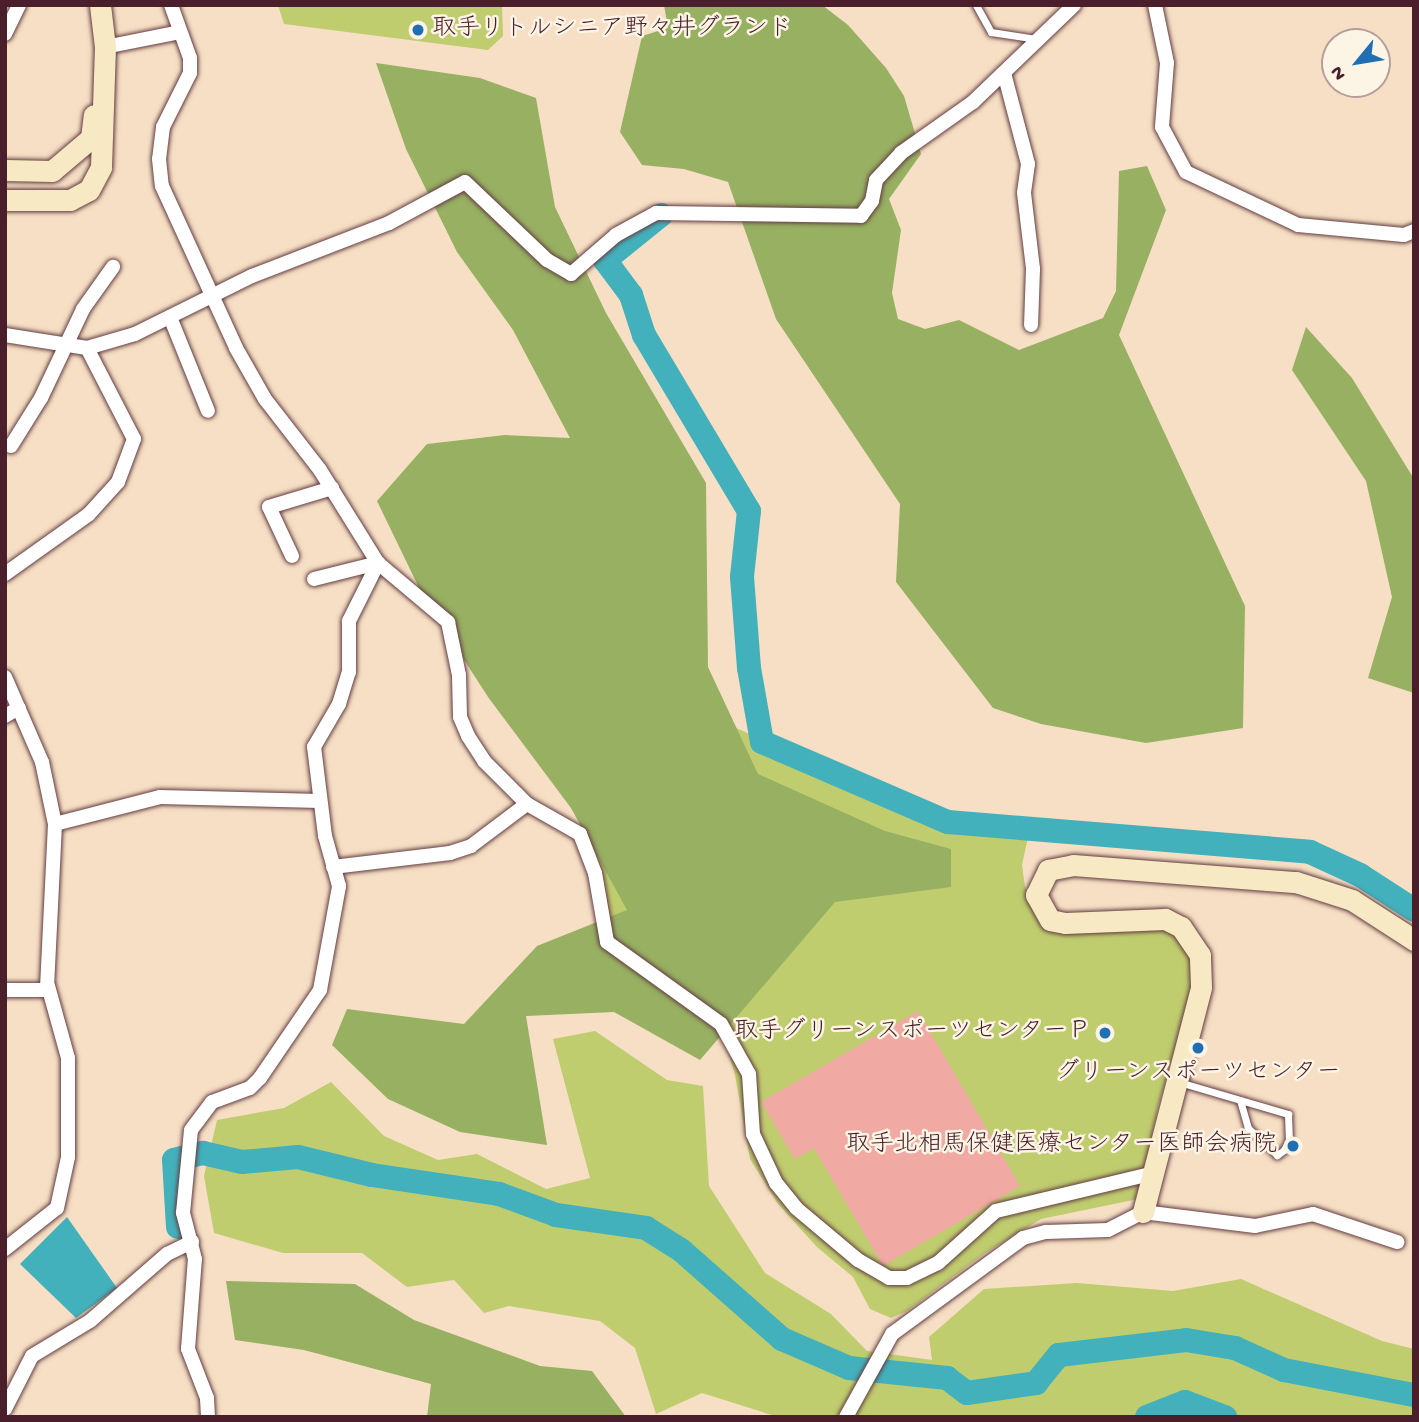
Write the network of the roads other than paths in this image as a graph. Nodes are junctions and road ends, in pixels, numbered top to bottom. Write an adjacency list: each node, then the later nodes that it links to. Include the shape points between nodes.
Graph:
1 (19, 5): 8 (street)
2 (100, 5): 10 (street)
3 (171, 5): 7 (street)
4 (976, 5): 9 (lane, via 991,32)
5 (1074, 5): 9 (street)
6 (1155, 5): 14 (street, via 1167,63 1163,127 1186,172 1298,226 1404,235)
7 (180, 32): 10 (street); 16 (street, via 190,58 190,73 163,127 162,186)
8 (5, 34)
9 (1037, 40): 11 (street)
10 (105, 47): 12 (street, via 90,138 52,171); 13 (street, via 101,167 89,190 70,200)
11 (1004, 73): 16 (street, via 973,102 901,153 876,180 872,201 861,216 656,213 616,235 571,274 548,260 465,182 389,223 252,276); 18 (street, via 1028,164 1024,193 1033,269)
12 (5, 170)
13 (5, 200)
14 (1414, 230)
15 (113, 267): 20 (street, via 83,309)
16 (213, 297): 17 (street); 24 (street, via 265,399)
17 (170, 317): 21 (street); 22 (street)
18 (1031, 325)
19 (5, 335): 20 (street)
20 (67, 348): 21 (street); 23 (street)
21 (87, 348): 27 (street, via 134,439 118,482 89,514)
22 (208, 411)
23 (11, 446)
24 (332, 488): 25 (street, via 269,507); 26 (street)
25 (292, 556)
26 (379, 563): 28 (street); 32 (street, via 349,621 349,672 339,704 314,747); 33 (street, via 448,622 459,676 460,717 468,736 484,761)
27 (5, 575)
28 (314, 579)
29 (5, 677): 30 (street)
30 (19, 708): 31 (street); 34 (street, via 42,762)
31 (5, 716)
32 (320, 800): 34 (street, via 160,797); 35 (street)
33 (527, 804): 35 (street, via 471,845 450,853); 41 (street, via 580,834 595,873 607,942 722,1024 749,1074 753,1134 776,1182 796,1208 858,1260 889,1278 922,1275 996,1211)
34 (55, 824): 37 (street)
35 (333, 867): 43 (street, via 339,886 337,912 320,990 260,1078 250,1088 212,1102 191,1130 183,1213)
36 (1414, 940): 39 (street, via 1352,900 1296,882 1073,865 1048,870 1036,894 1050,920 1165,919 1193,940 1203,971)
37 (48, 986): 38 (street, via 47,990); 45 (street, via 68,1058 68,1157 57,1208)
38 (5, 990)
39 (1175, 1081): 40 (lane); 41 (street)
40 (1240, 1100): 40 (lane, via 1288,1114 1289,1140 1284,1150 1277,1155 1248,1128)
41 (1150, 1174): 42 (street)
42 (1143, 1212): 44 (street, via 1255,1226 1313,1214); 49 (street, via 1108,1230 1046,1232 1023,1238 994,1258 892,1334)
43 (192, 1242): 46 (street, via 167,1254 90,1321 32,1356); 48 (street, via 195,1259 188,1349 207,1398)
44 (1397, 1242)
45 (5, 1249)
46 (9, 1395): 47 (street)
47 (5, 1409)
48 (208, 1417)
49 (846, 1417)

